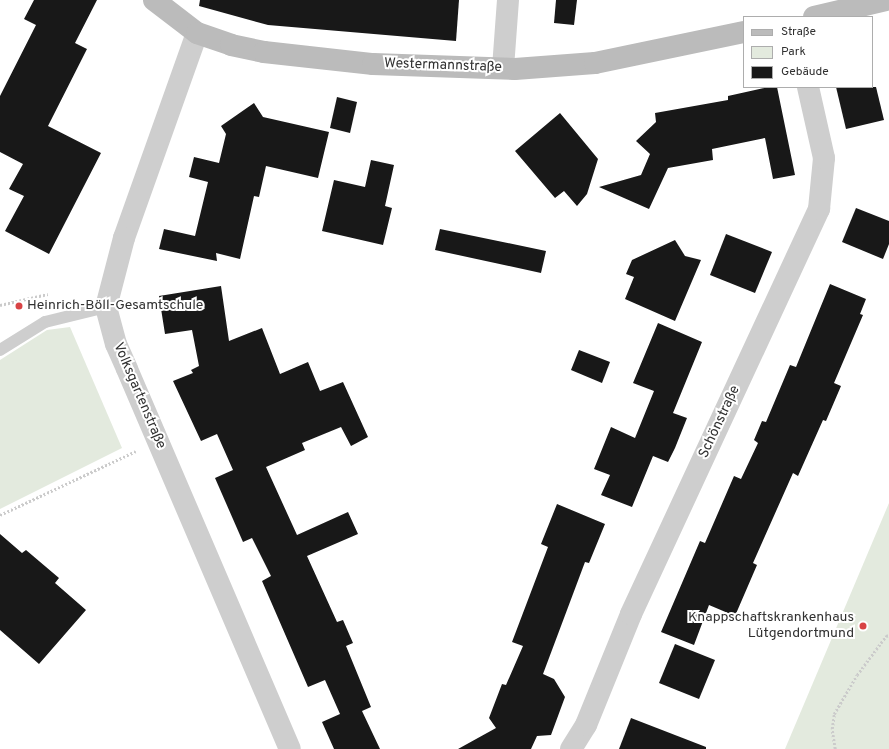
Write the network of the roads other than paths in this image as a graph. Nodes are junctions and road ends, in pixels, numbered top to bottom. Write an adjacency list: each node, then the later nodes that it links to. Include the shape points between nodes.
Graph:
1 (154, 0): 6 (street, Westermannstraße)
2 (508, 0): 7 (street)
3 (886, 0): 4 (street)
4 (818, 16)
5 (743, 32): 7 (street, Westermannstraße, via 595,63)
6 (197, 33): 7 (street, Westermannstraße, via 231,45 264,52 373,64); 9 (street, Volksgartenstraße, via 124,238)
7 (503, 68)
8 (808, 88): 12 (street, Schönstraße, via 824,158 819,209 631,614 586,725)
9 (106, 307): 10 (lane, via 46,322); 11 (street, Volksgartenstraße, via 116,344)
10 (0, 350)
11 (290, 749)
12 (571, 749)

